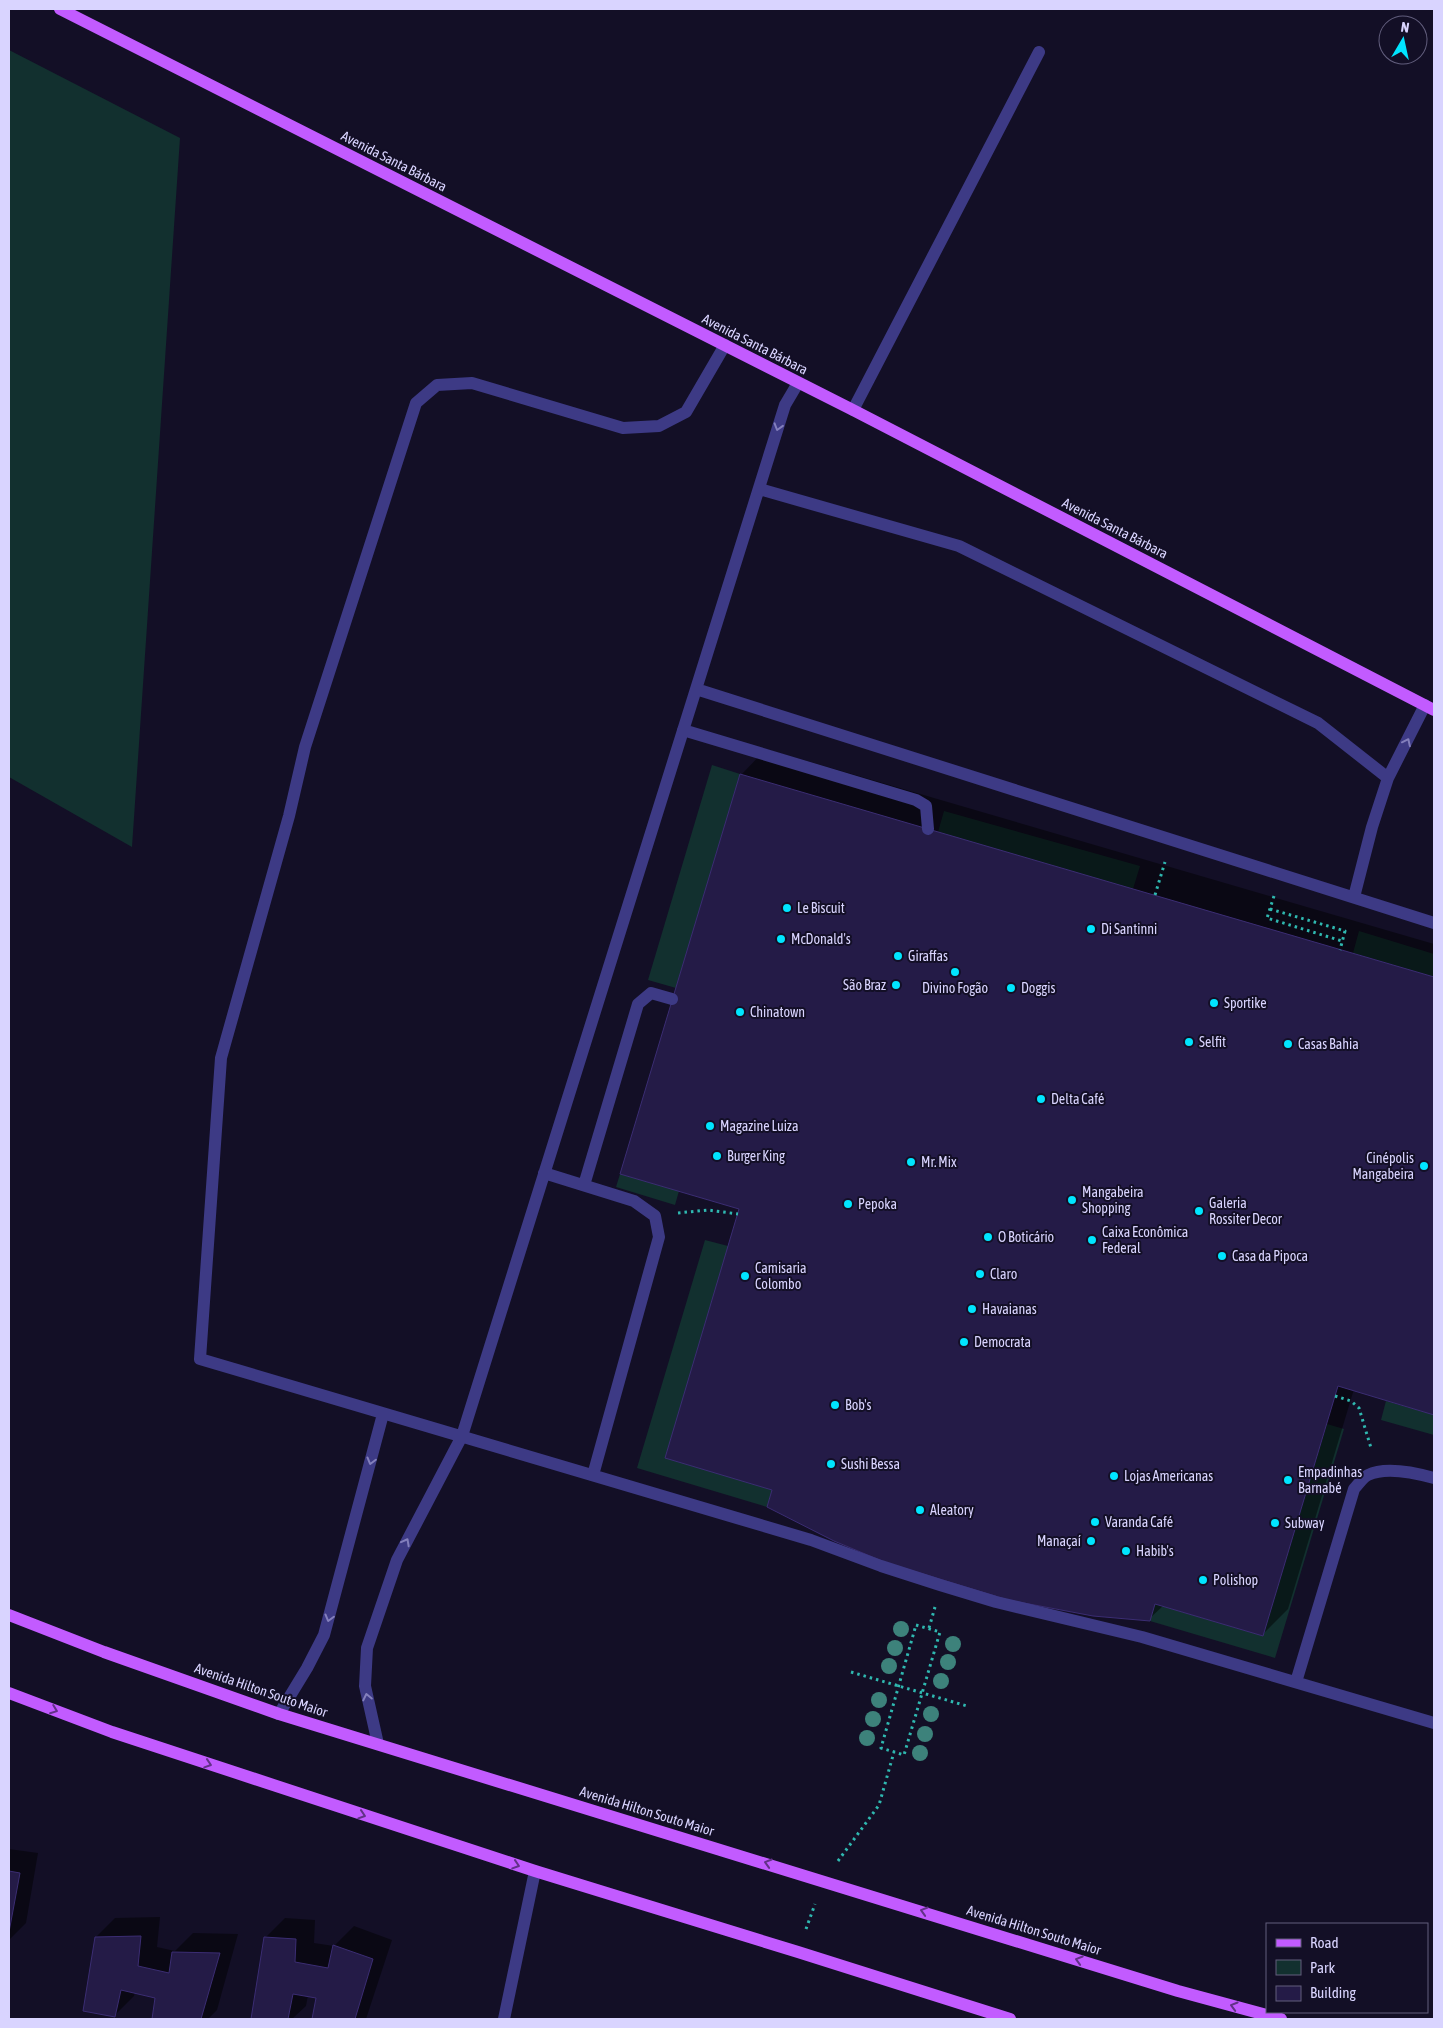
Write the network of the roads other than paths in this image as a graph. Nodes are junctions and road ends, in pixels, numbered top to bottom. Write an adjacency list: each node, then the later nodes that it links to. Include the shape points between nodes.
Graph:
1 (60, 9): 3 (main road, Avenida Santa Bárbara)
2 (1040, 52): 5 (street)
3 (725, 345): 4 (main road, Avenida Santa Bárbara); 17 (street, via 686,412 659,426 623,428 472,383 438,385 416,403 311,729 221,1058 200,1359)
4 (798, 383): 5 (main road, Avenida Santa Bárbara); 6 (street, one-way to 6, via 785,405)
5 (853, 410): 8 (main road, Avenida Santa Bárbara)
6 (759, 489): 7 (street); 10 (street, via 959,546 1318,723)
7 (696, 689): 9 (street); 12 (street)
8 (1430, 708): 10 (street, one-way to 8)
9 (683, 730): 11 (street, via 916,800 926,806); 15 (street)
10 (1388, 778): 12 (street)
11 (928, 829)
12 (1354, 897): 13 (street)
13 (1434, 922)
14 (672, 999): 16 (street, via 652,993 638,1004)
15 (544, 1173): 16 (street); 18 (street)
16 (584, 1185): 19 (street, via 634,1201 655,1216 659,1237)
17 (383, 1414): 18 (street); 24 (street, one-way to 24, via 324,1635)
18 (462, 1436): 19 (street); 26 (street, one-way to 18, via 365,1686 367,1648 397,1560)
19 (593, 1475): 22 (street, via 811,1540 996,1602 1142,1637)
20 (1434, 1478): 22 (street, via 1391,1471 1367,1475 1354,1489)
21 (9, 1615): 24 (main road, Avenida Hilton Souto Maior)
22 (1296, 1682): 25 (street)
23 (9, 1693): 27 (main road, one-way to 27, via 112,1732)
24 (279, 1714): 26 (main road, Avenida Hilton Souto Maior)
25 (1434, 1723)
26 (378, 1744): 30 (main road, Avenida Hilton Souto Maior, one-way to 26, via 1178,1991)
27 (535, 1872): 28 (street); 29 (main road)
28 (504, 2019)
29 (1010, 2019)
30 (1282, 2019)

